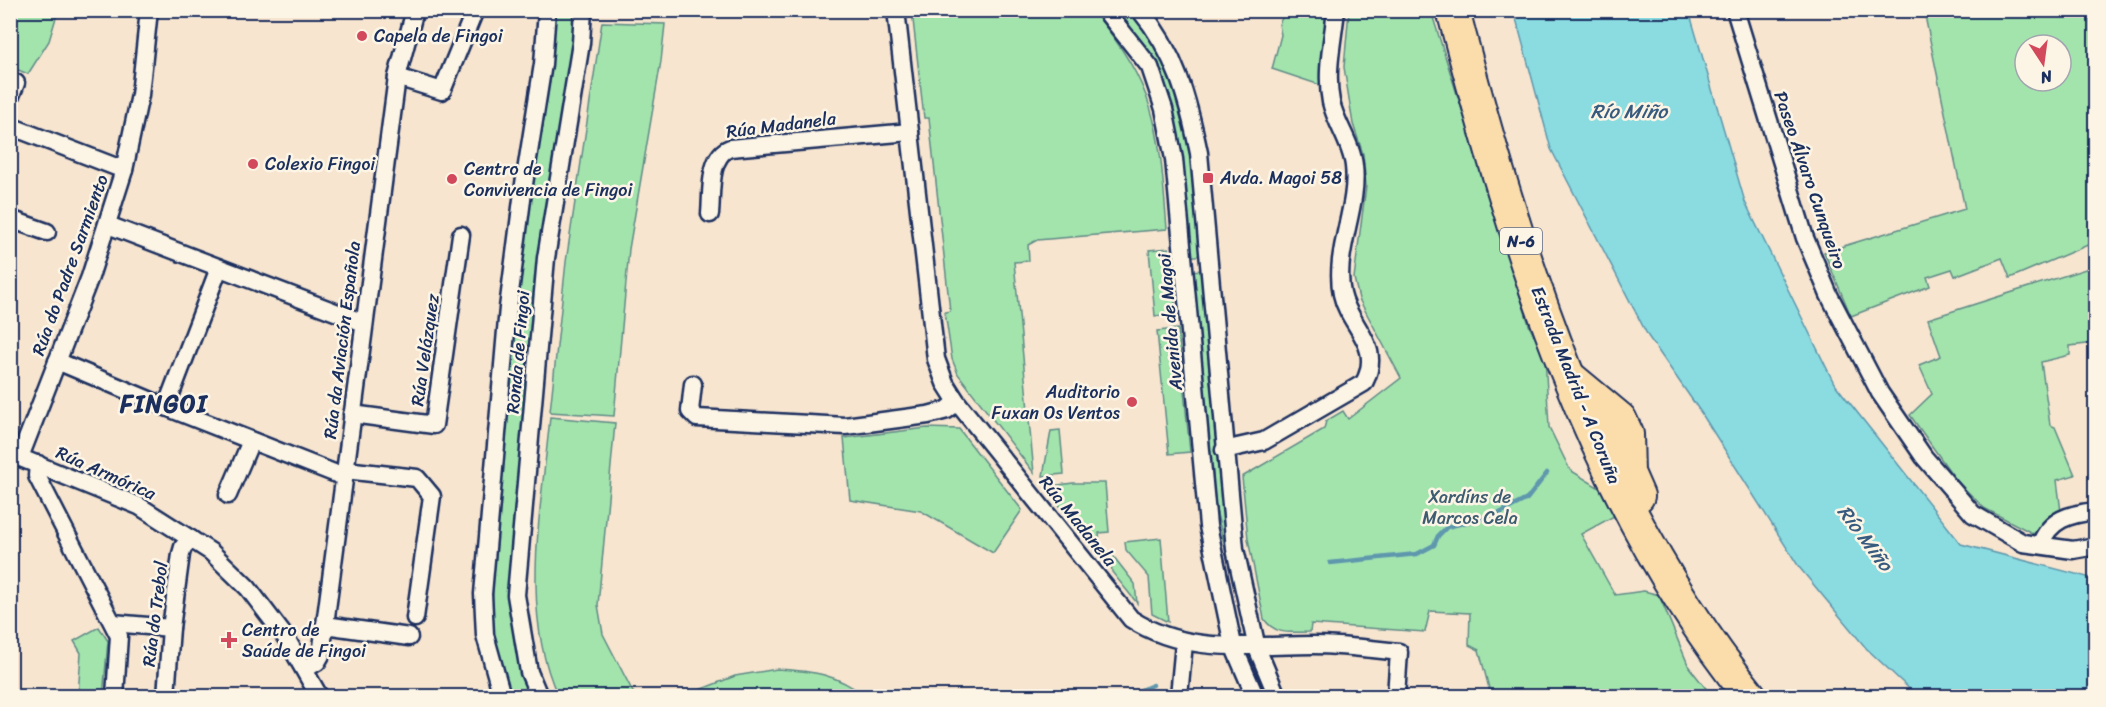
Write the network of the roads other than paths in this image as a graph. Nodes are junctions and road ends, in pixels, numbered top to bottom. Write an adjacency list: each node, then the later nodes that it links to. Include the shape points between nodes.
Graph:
1 (149, 10): 19 (street, Rúa do Padre Sarmiento, via 140,95)
2 (415, 10): 15 (street, Rúa da Aviación Española)
3 (475, 10): 15 (street, via 442,91)
4 (547, 10): 55 (street, Ronda de Fingoi, via 543,64 508,308 483,594 485,635)
5 (583, 10): 56 (street, Ronda de Fingoi, via 546,258 516,595 529,672)
6 (896, 10): 17 (street, Rúa Madanela)
7 (1105, 10): 49 (street, Avenida de Magoi, via 1150,67 1164,109 1174,159 1208,526)
8 (1140, 10): 33 (street, via 1172,56 1190,107 1199,153)
9 (1336, 10): 33 (street, via 1330,52 1331,100 1355,168 1342,264 1342,295 1368,348 1372,369 1364,383 1264,441)
10 (1442, 10): 18 (highway)
11 (1453, 10): 14 (highway, Estrada Madrid - A Coruña / N-6)
12 (1458, 10): 14 (highway)
13 (1735, 10): 40 (street, Paseo Álvaro Cunqueiro, via 1804,238 1880,393 1924,458 1973,514 2023,543)
14 (1463, 48): 18 (highway, Estrada Madrid - A Coruña / N-6)
15 (397, 76): 26 (street, Rúa da Aviación Española)
16 (10, 126): 19 (street)
17 (910, 132): 20 (street, Rúa Madanela, via 722,150 715,166); 29 (street, Rúa Madanela, via 936,359)
18 (1496, 162): 42 (highway, Estrada Madrid - A Coruña / N-6, via 1546,320 1569,375 1620,419 1627,434 1628,473 1644,513 1648,541)
19 (124, 171): 22 (street, Rúa do Padre Sarmiento)
20 (710, 214)
21 (10, 219): 23 (street)
22 (108, 225): 25 (street); 27 (street, Rúa do Padre Sarmiento)
23 (47, 232)
24 (461, 235): 31 (street, Rúa Velázquez, via 434,425)
25 (219, 268): 26 (street); 30 (street)
26 (364, 324): 31 (street, Rúa da Aviación Española)
27 (57, 361): 30 (street); 34 (street, Rúa do Padre Sarmiento)
28 (693, 384): 29 (street, via 690,411 697,418 729,421 846,426 928,415 947,410)
29 (957, 402): 48 (street, Rúa Madanela, via 1131,619 1151,632)
30 (166, 407): 32 (street)
31 (352, 414): 36 (street, Rúa da Aviación Española)
32 (251, 441): 36 (street); 37 (street)
33 (1224, 450): 50 (street, via 1239,573)
34 (15, 456): 35 (street, Rúa Armórica)
35 (38, 464): 39 (street, Rúa Armórica, via 140,506); 44 (street, via 37,476)
36 (344, 473): 43 (street, via 417,478 432,496); 45 (street, Rúa da Aviación Española)
37 (228, 495)
38 (2096, 512): 40 (street, via 2060,519 2045,531)
39 (191, 539): 46 (street, Rúa do Trebol, via 183,547); 51 (street, Rúa Armórica, via 211,552 248,588)
40 (2040, 545): 41 (street, Paseo Álvaro Cunqueiro, via 2073,550)
41 (2096, 546)
42 (1671, 582): 61 (highway, via 1680,627 1699,666); 62 (highway, via 1720,660)
43 (415, 618)
44 (113, 623): 46 (street); 52 (street, via 119,636)
45 (325, 625): 47 (street); 51 (street, Rúa da Aviación Española, via 321,655)
46 (171, 628): 53 (street, Rúa do Trebol)
47 (409, 637)
48 (1184, 643): 49 (street, Rúa Madanela); 57 (street)
49 (1233, 645): 50 (street); 58 (street, Avenida de Magoi)
50 (1257, 648): 59 (street); 60 (street, via 1315,645 1399,652)
51 (305, 669): 54 (street, Rúa Armórica)
52 (115, 696)
53 (166, 696)
54 (320, 696)
55 (502, 696)
56 (539, 696)
57 (1179, 696)
58 (1256, 696)
59 (1277, 696)
60 (1396, 696)
61 (1723, 696)
62 (1750, 696)

